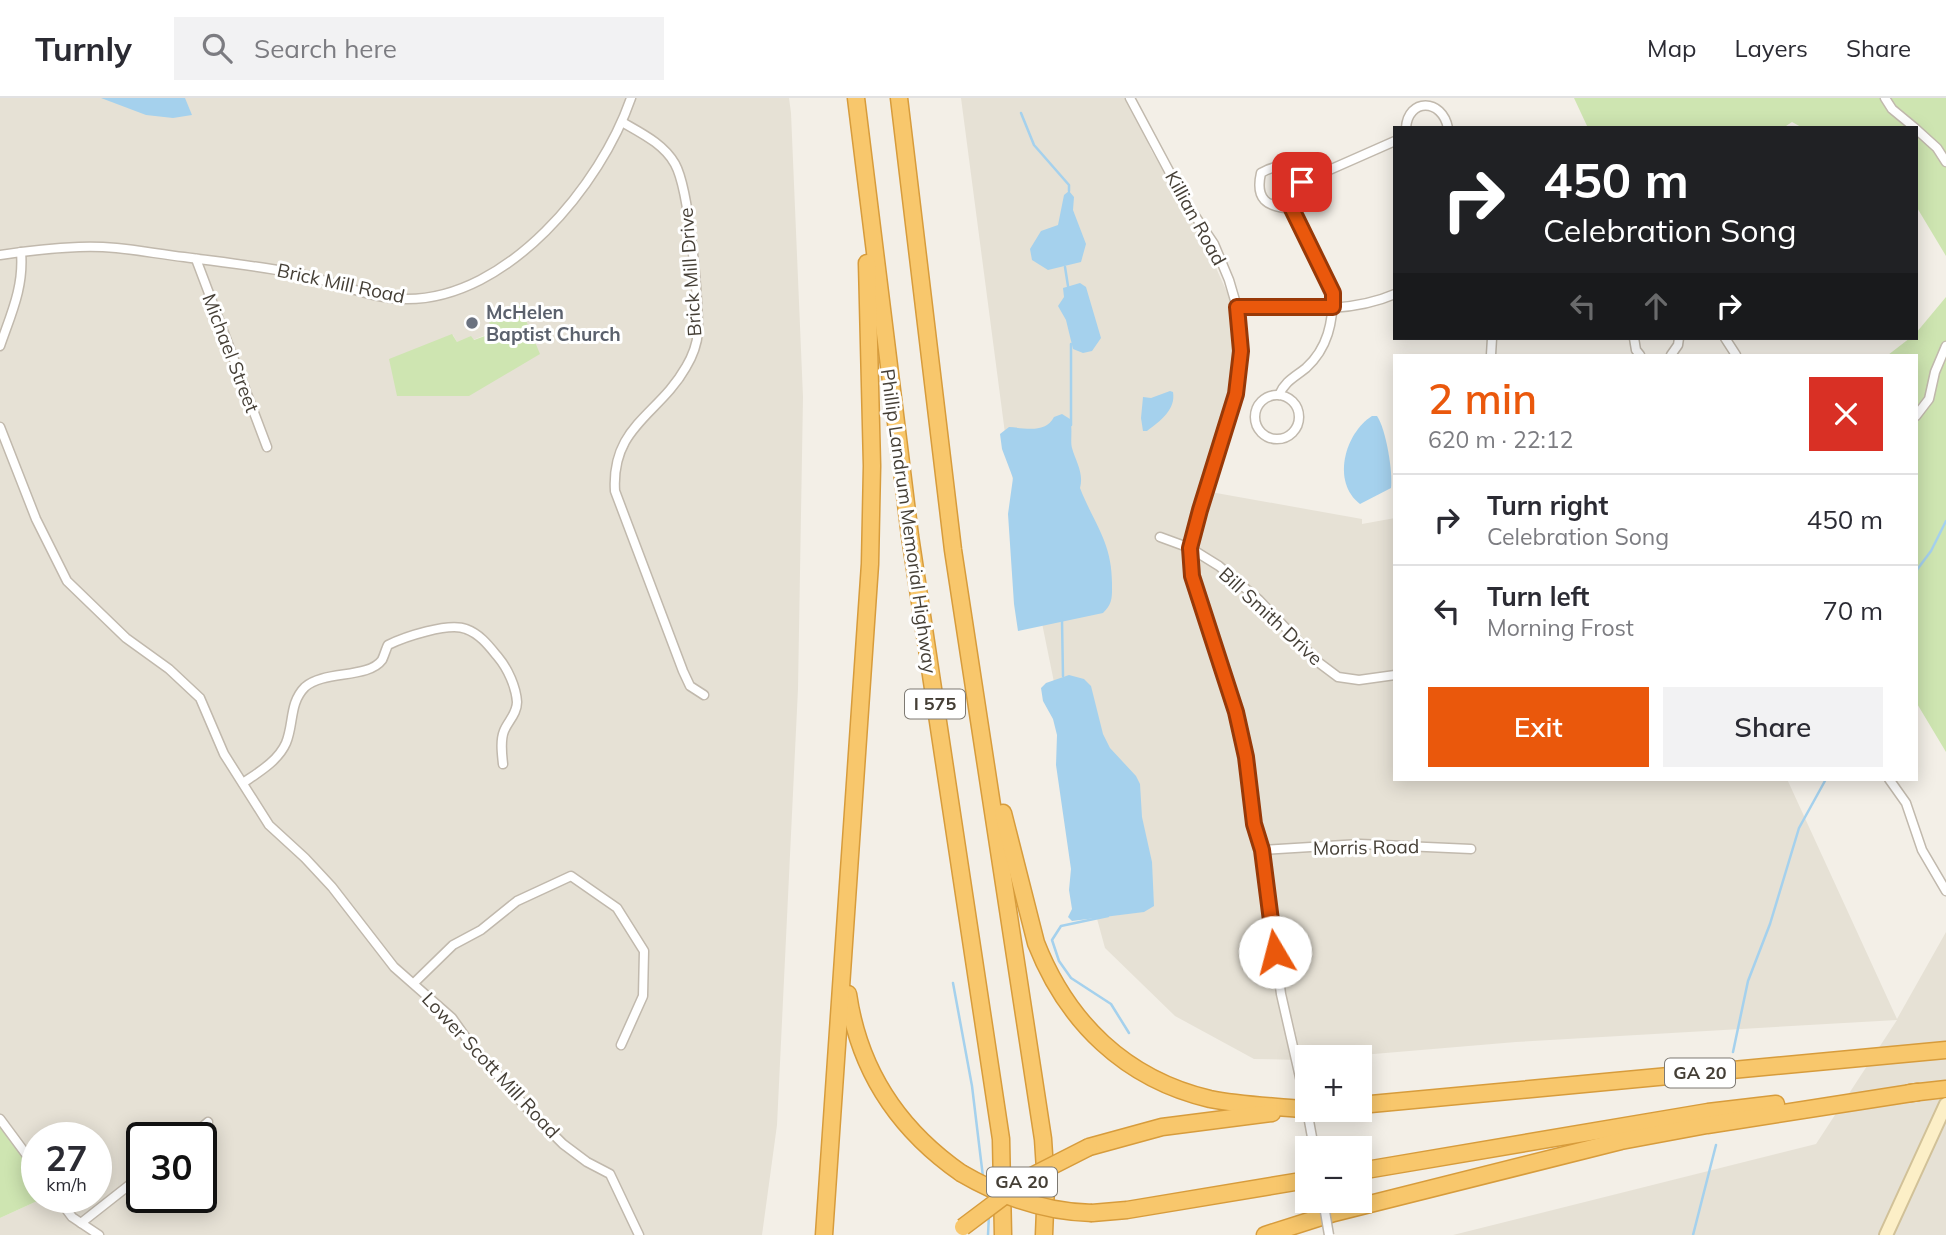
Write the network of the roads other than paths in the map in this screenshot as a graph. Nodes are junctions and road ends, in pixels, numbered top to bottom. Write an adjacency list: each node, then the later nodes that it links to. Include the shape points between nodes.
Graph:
1 (631, 98): 6 (street, Brick Mill Road)
2 (856, 98): 13 (highway, Phillip Landrum Memorial Highway / I 575)
3 (899, 98): 32 (highway, Phillip Landrum Memorial Highway / I 575, via 938,440)
4 (1130, 98): 20 (street, Killian Road, via 1185,201 1214,244)
5 (1885, 98): 9 (street)
6 (622, 122): 18 (street, Brick Mill Road, via 584,189 554,222 513,261 446,293 405,299 288,271); 31 (street, Brick Mill Drive, via 666,152 683,183 698,334 686,369 634,427 618,453 615,491 683,671 690,686)
7 (1406, 126): 8 (street, via 1411,110 1426,105 1443,113)
8 (1447, 126)
9 (1913, 126)
10 (1918, 130): 12 (street)
11 (1393, 142): 14 (street)
12 (1946, 162)
13 (864, 172): 39 (highway, via 870,564); 62 (highway, Phillip Landrum Memorial Highway / I 575, via 909,536 1001,1139)
14 (1302, 182): 15 (street, via 1293,190); 15 (street, via 1287,169 1272,166 1261,173 1258,187 1269,205)
15 (1292, 209): 21 (street, via 1333,293)
16 (21, 252): 17 (street, Brick Mill Road); 18 (street, Brick Mill Road, via 81,246); 22 (street, via 21,286)
17 (0, 255)
18 (196, 259): 27 (street, Michael Street)
19 (1393, 295): 21 (street, via 1364,305)
20 (1237, 307): 21 (street); 29 (street, Killian Road, via 1241,351 1236,394)
21 (1333, 307): 24 (street, via 1321,350 1284,384)
22 (0, 346)
23 (1946, 346): 25 (street, via 1929,399)
24 (1279, 395): 24 (street, via 1263,400 1255,415 1260,431 1275,439 1292,434 1300,419 1295,402)
25 (1918, 413)
26 (0, 427): 35 (street, Lower Scott Mill Road, via 36,519 67,581 126,638 200,698 220,746)
27 (267, 447)
28 (1160, 537): 29 (street)
29 (1190, 548): 30 (street, Bill Smith Drive, via 1259,600 1338,677 1359,680); 37 (street, Killian Road, via 1201,610 1236,712)
30 (1393, 675)
31 (704, 695)
32 (980, 723): 48 (highway, via 1036,943 1058,991 1080,1020 1121,1058 1171,1087 1211,1099); 63 (highway, Phillip Landrum Memorial Highway / I 575, via 1043,1139)
33 (503, 764): 35 (street, via 503,732 517,704 514,685 485,641 464,628 435,629 387,645 382,660 372,667 306,685 294,702 287,742 276,759)
34 (1890, 781): 38 (street, via 1906,803 1922,850)
35 (243, 783): 40 (street, Lower Scott Mill Road, via 269,825 332,887 394,967)
36 (1471, 849): 37 (street, Morris Road, via 1360,844)
37 (1262, 850): 43 (street, Killian Road, via 1281,994)
38 (1946, 891)
39 (844, 967): 53 (highway, bridge, via 856,1037 881,1092 916,1137 961,1173 997,1192 1056,1210 1092,1213); 61 (highway)
40 (414, 983): 41 (street, via 453,945 481,930 517,901 571,876 617,908 644,951 643,996); 60 (street, Lower Scott Mill Road, via 452,1018 525,1107 587,1163 610,1174)
41 (621, 1045)
42 (1946, 1050): 46 (highway, GA 20)
43 (1295, 1052)
44 (1946, 1089): 45 (highway)
45 (1918, 1092): 52 (highway, via 1754,1106); 64 (highway, via 1621,1141 1334,1213)
46 (1372, 1104)
47 (1946, 1104): 66 (street)
48 (1295, 1108)
49 (1295, 1110): 58 (highway, GA 20, bridge, via 1176,1124 1089,1147 1020,1183)
50 (0, 1119): 51 (street)
51 (21, 1147)
52 (1372, 1169)
53 (1295, 1182)
54 (126, 1188): 57 (street)
55 (69, 1213): 57 (street)
56 (1325, 1213): 65 (street, bridge)
57 (81, 1223): 59 (street)
58 (959, 1231)
59 (99, 1235)
60 (639, 1235)
61 (824, 1235)
62 (1003, 1235)
63 (1044, 1235)
64 (1265, 1235)
65 (1329, 1235)
66 (1886, 1235)

